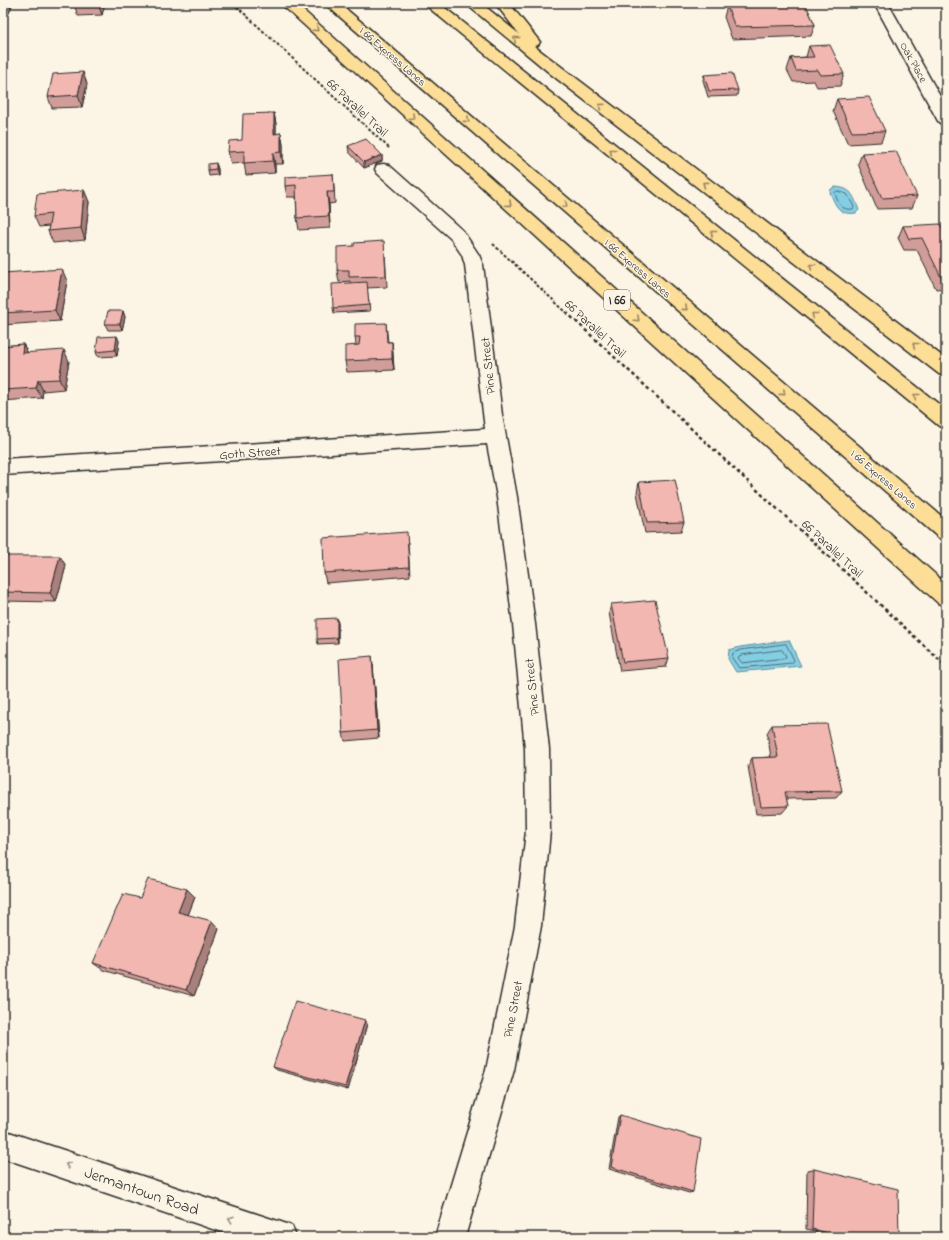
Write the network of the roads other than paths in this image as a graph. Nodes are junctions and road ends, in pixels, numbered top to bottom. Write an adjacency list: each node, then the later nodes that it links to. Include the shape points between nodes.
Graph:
1 (5, 3): 8 (street)
2 (287, 3): 17 (highway, I 66, one-way to 17)
3 (331, 3): 16 (highway, I 66 Express Lanes, one-way to 16)
4 (430, 3): 13 (highway, one-way to 4)
5 (472, 3): 9 (highway, one-way to 5)
6 (502, 3): 9 (highway)
7 (881, 3): 10 (street, Oak Place)
8 (3, 10)
9 (557, 72): 12 (highway, one-way to 9)
10 (946, 121)
11 (387, 160): 14 (street, Pine Street, via 457,235 470,255 477,277)
12 (946, 369)
13 (946, 421)
14 (496, 436): 15 (street, Goth Street); 20 (street, Pine Street, via 524,624 537,749 538,831 528,926 500,1070)
15 (3, 467)
16 (946, 532)
17 (946, 597)
18 (3, 1144): 19 (street, Jermantown Road, one-way to 18)
19 (281, 1237)
20 (450, 1237)

